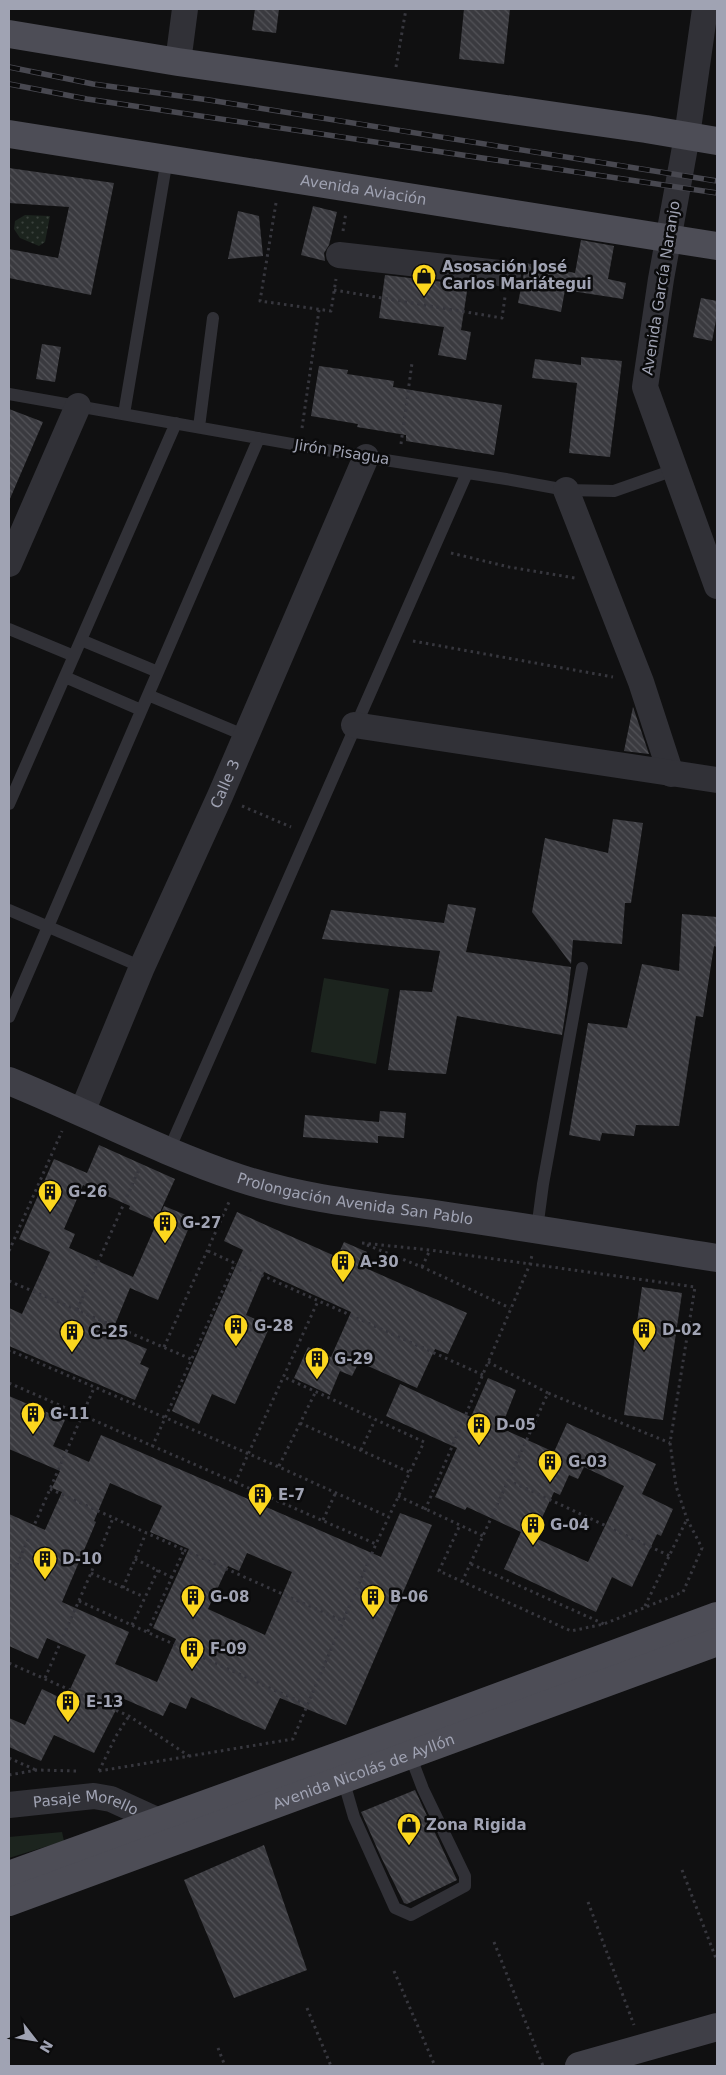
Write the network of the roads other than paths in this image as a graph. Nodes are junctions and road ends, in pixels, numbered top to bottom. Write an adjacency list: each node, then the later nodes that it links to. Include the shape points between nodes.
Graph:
1 (185, 9): 4 (street)
2 (705, 9): 6 (street, Avenida García Naranjo)
3 (9, 34): 4 (main road)
4 (178, 62): 6 (main road)
5 (9, 134): 8 (main road, Avenida Aviación)
6 (687, 136): 7 (main road); 9 (street, Avenida García Naranjo)
7 (717, 141)
8 (167, 160): 9 (main road, Avenida Aviación); 16 (lane)
9 (668, 238): 10 (main road, Avenida Aviación); 21 (street, Avenida García Naranjo, via 645,387)
10 (717, 246)
11 (339, 255): 12 (street)
12 (508, 274)
13 (213, 318): 18 (lane)
14 (9, 394): 15 (lane, Jirón Pisagua)
15 (78, 406): 16 (lane, Jirón Pisagua); 24 (street)
16 (124, 414): 17 (lane, Jirón Pisagua)
17 (176, 423): 18 (lane, Jirón Pisagua); 27 (lane)
18 (199, 427): 19 (lane, Jirón Pisagua)
19 (259, 438): 20 (lane, Jirón Pisagua); 29 (lane)
20 (366, 457): 22 (lane, Jirón Pisagua); 34 (street, Calle 3)
21 (674, 470): 23 (lane, Jirón Pisagua, via 614,491); 25 (street, Avenida García Naranjo)
22 (467, 473): 23 (lane, Jirón Pisagua); 33 (lane)
23 (566, 490): 35 (street, via 641,682)
24 (9, 564)
25 (717, 586)
26 (9, 629): 28 (lane)
27 (81, 640): 28 (lane); 29 (lane)
28 (74, 656): 30 (lane)
29 (158, 672): 31 (lane)
30 (65, 677): 32 (lane); 37 (lane)
31 (148, 695): 32 (lane); 34 (lane)
32 (142, 710): 39 (lane)
33 (354, 725): 35 (street); 45 (lane)
34 (246, 736): 40 (street, Calle 3)
35 (671, 774): 36 (street)
36 (717, 780)
37 (9, 804)
38 (9, 910): 39 (lane)
39 (48, 927): 40 (lane); 42 (lane)
40 (142, 967): 44 (street, Calle 3)
41 (582, 968): 46 (lane)
42 (9, 1017)
43 (9, 1081): 44 (street, Prolongación Avenida San Pablo)
44 (77, 1110): 45 (street, Prolongación Avenida San Pablo)
45 (160, 1146): 46 (street, Prolongación Avenida San Pablo, via 240,1178 318,1197)
46 (537, 1229): 47 (street, Prolongación Avenida San Pablo)
47 (717, 1258)
48 (717, 1616): 53 (main road, Avenida Nicolás de Ayllón)
49 (717, 1642): 50 (main road, Avenida Nicolás de Ayllón)
50 (410, 1755): 51 (main road, Avenida Nicolás de Ayllón); 51 (lane, via 422,1789 465,1876 465,1886 411,1915 395,1908 354,1817)
51 (343, 1779): 55 (main road, Avenida Nicolás de Ayllón)
52 (9, 1805): 53 (street, Pasaje Morello, via 94,1796 111,1799)
53 (159, 1821): 54 (main road, Avenida Nicolás de Ayllón)
54 (9, 1875)
55 (9, 1902)
56 (717, 2027): 57 (street)
57 (579, 2066)

